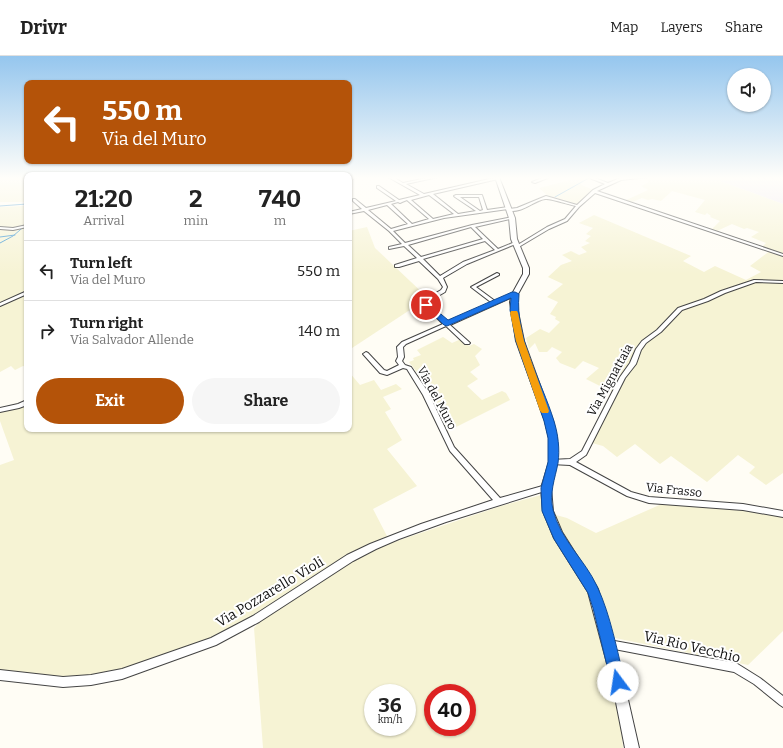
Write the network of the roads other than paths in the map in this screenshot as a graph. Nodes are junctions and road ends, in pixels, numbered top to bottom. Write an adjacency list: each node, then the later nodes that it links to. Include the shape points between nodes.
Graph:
1 (365, 209): 12 (street)
2 (366, 209): 20 (street)
3 (394, 209): 16 (street)
4 (420, 209): 15 (street)
5 (450, 209): 14 (street)
6 (475, 209): 11 (street)
7 (517, 209): 13 (street)
8 (575, 209): 23 (street, via 566,220)
9 (648, 209): 26 (street)
10 (485, 210): 11 (street); 13 (street)
11 (478, 211): 14 (street)
12 (352, 212)
13 (510, 212): 17 (street); 23 (street)
14 (457, 215): 15 (street)
15 (432, 220): 16 (street)
16 (411, 225): 20 (street)
17 (472, 226): 21 (street); 22 (street)
18 (24, 227): 19 (street)
19 (0, 228)
20 (390, 230): 22 (street)
21 (486, 239): 25 (street); 27 (street)
22 (404, 244): 24 (street); 27 (street)
23 (516, 245): 25 (street); 33 (street, via 525,264 526,274)
24 (390, 248)
25 (497, 250): 30 (street, via 465,263)
26 (783, 255)
27 (421, 258): 28 (street); 30 (street)
28 (397, 266)
29 (497, 274): 34 (street, via 473,287)
30 (440, 278): 36 (street, via 445,287 443,291 426,302 426,305)
31 (783, 282): 43 (street, Via Mignattaia, via 756,281 680,309 638,350 633,364 623,377 584,453)
32 (24, 293): 35 (street)
33 (515, 294): 34 (street, Via del Muro); 42 (street, via 513,310 520,341 550,426)
34 (494, 302): 36 (street, Via del Muro)
35 (0, 305)
36 (447, 323): 37 (street); 39 (street, Via del Muro, via 401,345 399,361)
37 (467, 342)
38 (366, 354): 39 (street, via 382,372 387,373)
39 (403, 366): 45 (street, Via del Muro, via 409,368 426,394 452,449)
40 (24, 403): 41 (street)
41 (0, 410)
42 (553, 462): 43 (street); 44 (street)
43 (571, 462): 46 (street, Via Frasso, via 629,494 649,500 743,507)
44 (546, 488): 45 (street, Via Pozzarello Violi); 47 (street, via 551,521 592,589)
45 (499, 502): 48 (street, Via Pozzarello Violi, via 398,536 350,558 256,619 213,642 170,658 122,674 91,680 63,682)
46 (783, 514)
47 (609, 644): 49 (street, Via Rio Vecchio, via 736,668); 50 (street)
48 (0, 675)
49 (783, 702)
50 (632, 748)

